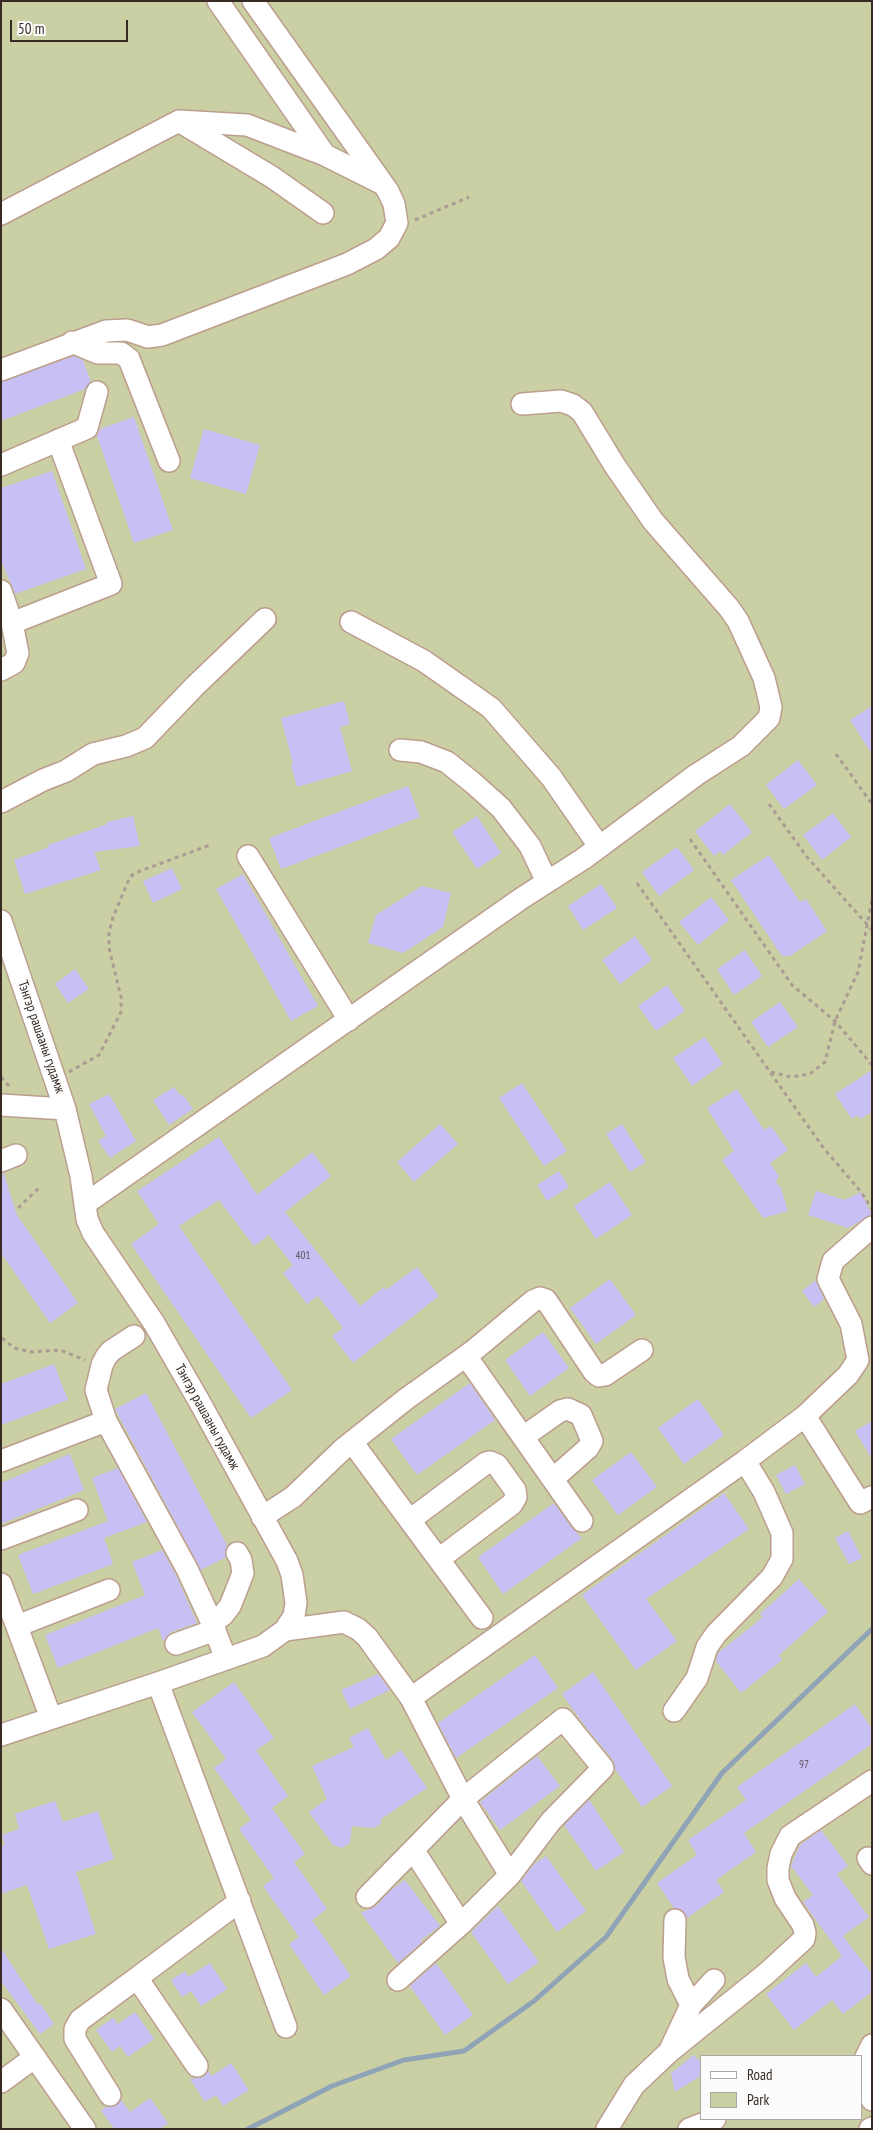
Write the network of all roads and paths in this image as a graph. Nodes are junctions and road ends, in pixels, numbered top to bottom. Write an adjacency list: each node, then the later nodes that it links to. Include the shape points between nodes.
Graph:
1 (218, 1): 4 (street)
2 (253, 1): 5 (street)
3 (179, 120): 4 (street, via 247,125); 7 (street, via 272,177); 8 (street)
4 (325, 155): 5 (street)
5 (383, 184): 9 (street, via 394,204)
6 (469, 197): 9 (path)
7 (323, 213)
8 (1, 214)
9 (395, 228): 10 (street, via 381,246 346,264 162,335 148,337 132,331 114,330)
10 (72, 342): 11 (street); 15 (street, via 98,353 122,353 129,359)
11 (1, 370)
12 (97, 392): 14 (street, via 87,428)
13 (522, 404): 29 (street, via 561,401 582,412 653,521 738,621 769,692 769,718 741,746)
14 (58, 440): 16 (street); 20 (street, via 111,584)
15 (169, 461)
16 (1, 464)
17 (1, 591): 20 (street)
18 (265, 620): 24 (street, via 145,738 94,754)
19 (351, 622): 29 (street, via 424,660 491,708 551,777)
20 (12, 623): 21 (street, via 18,653 14,663)
21 (1, 670)
22 (400, 750): 31 (street, via 421,752 447,762 501,808 530,846)
23 (836, 754): 26 (path)
24 (1, 802)
25 (769, 804): 35 (path, via 807,857)
26 (872, 804)
27 (690, 839): 38 (path, via 792,985)
28 (210, 845): 41 (path, via 130,877 109,933 110,956 122,1004 118,1020 99,1055)
29 (599, 846): 31 (street)
30 (248, 856): 37 (street)
31 (547, 882): 37 (street)
32 (637, 883): 40 (path)
33 (872, 900): 35 (path)
34 (1, 921): 41 (street, Тэнгэр рашааны гудамж)
35 (867, 924): 36 (path); 38 (path, via 858,972)
36 (872, 930)
37 (349, 1020): 45 (street)
38 (835, 1022): 39 (path); 40 (path, via 825,1062 810,1074 791,1077)
39 (872, 1065)
40 (770, 1072): 47 (path)
41 (55, 1078): 43 (street, Тэнгэр рашааны гудамж)
42 (1, 1106): 43 (street)
43 (65, 1109): 45 (street, Тэнгэр рашааны гудамж)
44 (40, 1187): 46 (path)
45 (85, 1204): 63 (street, Тэнгэр рашааны гудамж, via 93,1233 154,1323)
46 (18, 1208)
47 (872, 1209)
48 (872, 1227): 54 (street, via 833,1261 828,1279 851,1324 858,1360 848,1375)
49 (134, 1336): 53 (street, via 111,1351)
50 (2, 1338): 53 (path, via 14,1348 32,1352 60,1350)
51 (642, 1350): 52 (street, via 599,1376 546,1300 540,1298)
52 (466, 1356): 56 (street); 57 (street)
53 (102, 1365): 55 (street, via 96,1390)
54 (805, 1416): 59 (street); 61 (street, via 860,1503)
55 (106, 1421): 58 (street); 73 (street, via 187,1569)
56 (523, 1437): 60 (street); 60 (street, via 560,1411 568,1409 581,1415 592,1441)
57 (352, 1442): 63 (street, via 293,1497); 64 (street)
58 (1, 1461)
59 (745, 1462): 78 (street); 79 (street, via 764,1492 782,1533 782,1559 772,1577 716,1634 707,1647 697,1678)
60 (553, 1479): 65 (street)
61 (872, 1498)
62 (77, 1510): 66 (street)
63 (262, 1517): 74 (street, Тэнгэр рашааны гудамж, via 292,1575 296,1603 294,1616)
64 (410, 1520): 68 (street); 68 (street, via 486,1463 494,1463 502,1471 515,1490 512,1504)
65 (582, 1521)
66 (1, 1539)
67 (236, 1553): 73 (street, via 243,1573 230,1606)
68 (439, 1559): 71 (street)
69 (1, 1584): 72 (street)
70 (110, 1590): 72 (street)
71 (482, 1618)
72 (16, 1626): 80 (street)
73 (213, 1626): 75 (street); 76 (street)
74 (285, 1630): 76 (street, Тэнгэр рашааны гудамж, via 263,1646); 78 (street, via 344,1622 358,1629 367,1636)
75 (176, 1644)
76 (226, 1658): 77 (street, Тэнгэр рашааны гудамж)
77 (158, 1683): 80 (street, Тэнгэр рашааны гудамж); 87 (street)
78 (411, 1698): 83 (street)
79 (674, 1711)
80 (51, 1718): 81 (street, Тэнгэр рашааны гудамж)
81 (1, 1735)
82 (872, 1781): 96 (street, via 790,1836 781,1854 778,1880 785,1898 803,1925 804,1939)
83 (463, 1799): 84 (street); 85 (street); 85 (street, via 563,1719 603,1768 552,1821)
84 (414, 1851): 86 (street); 89 (street)
85 (510, 1874): 89 (street)
86 (367, 1897)
87 (240, 1901): 90 (street); 95 (street)
88 (675, 1920): 93 (street, via 674,1957 678,1979)
89 (461, 1924): 91 (street)
90 (137, 1978): 99 (street); 101 (street, via 80,2020 75,2029 75,2039)
91 (398, 1980)
92 (714, 1980): 93 (street)
93 (691, 2005): 96 (street)
94 (1, 2009): 97 (street)
95 (286, 2027)
96 (669, 2052): 105 (street, via 634,2085)
97 (35, 2057): 100 (street); 104 (street)
98 (867, 2057): 102 (street)
99 (197, 2066)
100 (1, 2082)
101 (110, 2095)
102 (872, 2100)
103 (712, 2120): 106 (street)
104 (85, 2129)
105 (607, 2129)
106 (689, 2129)

